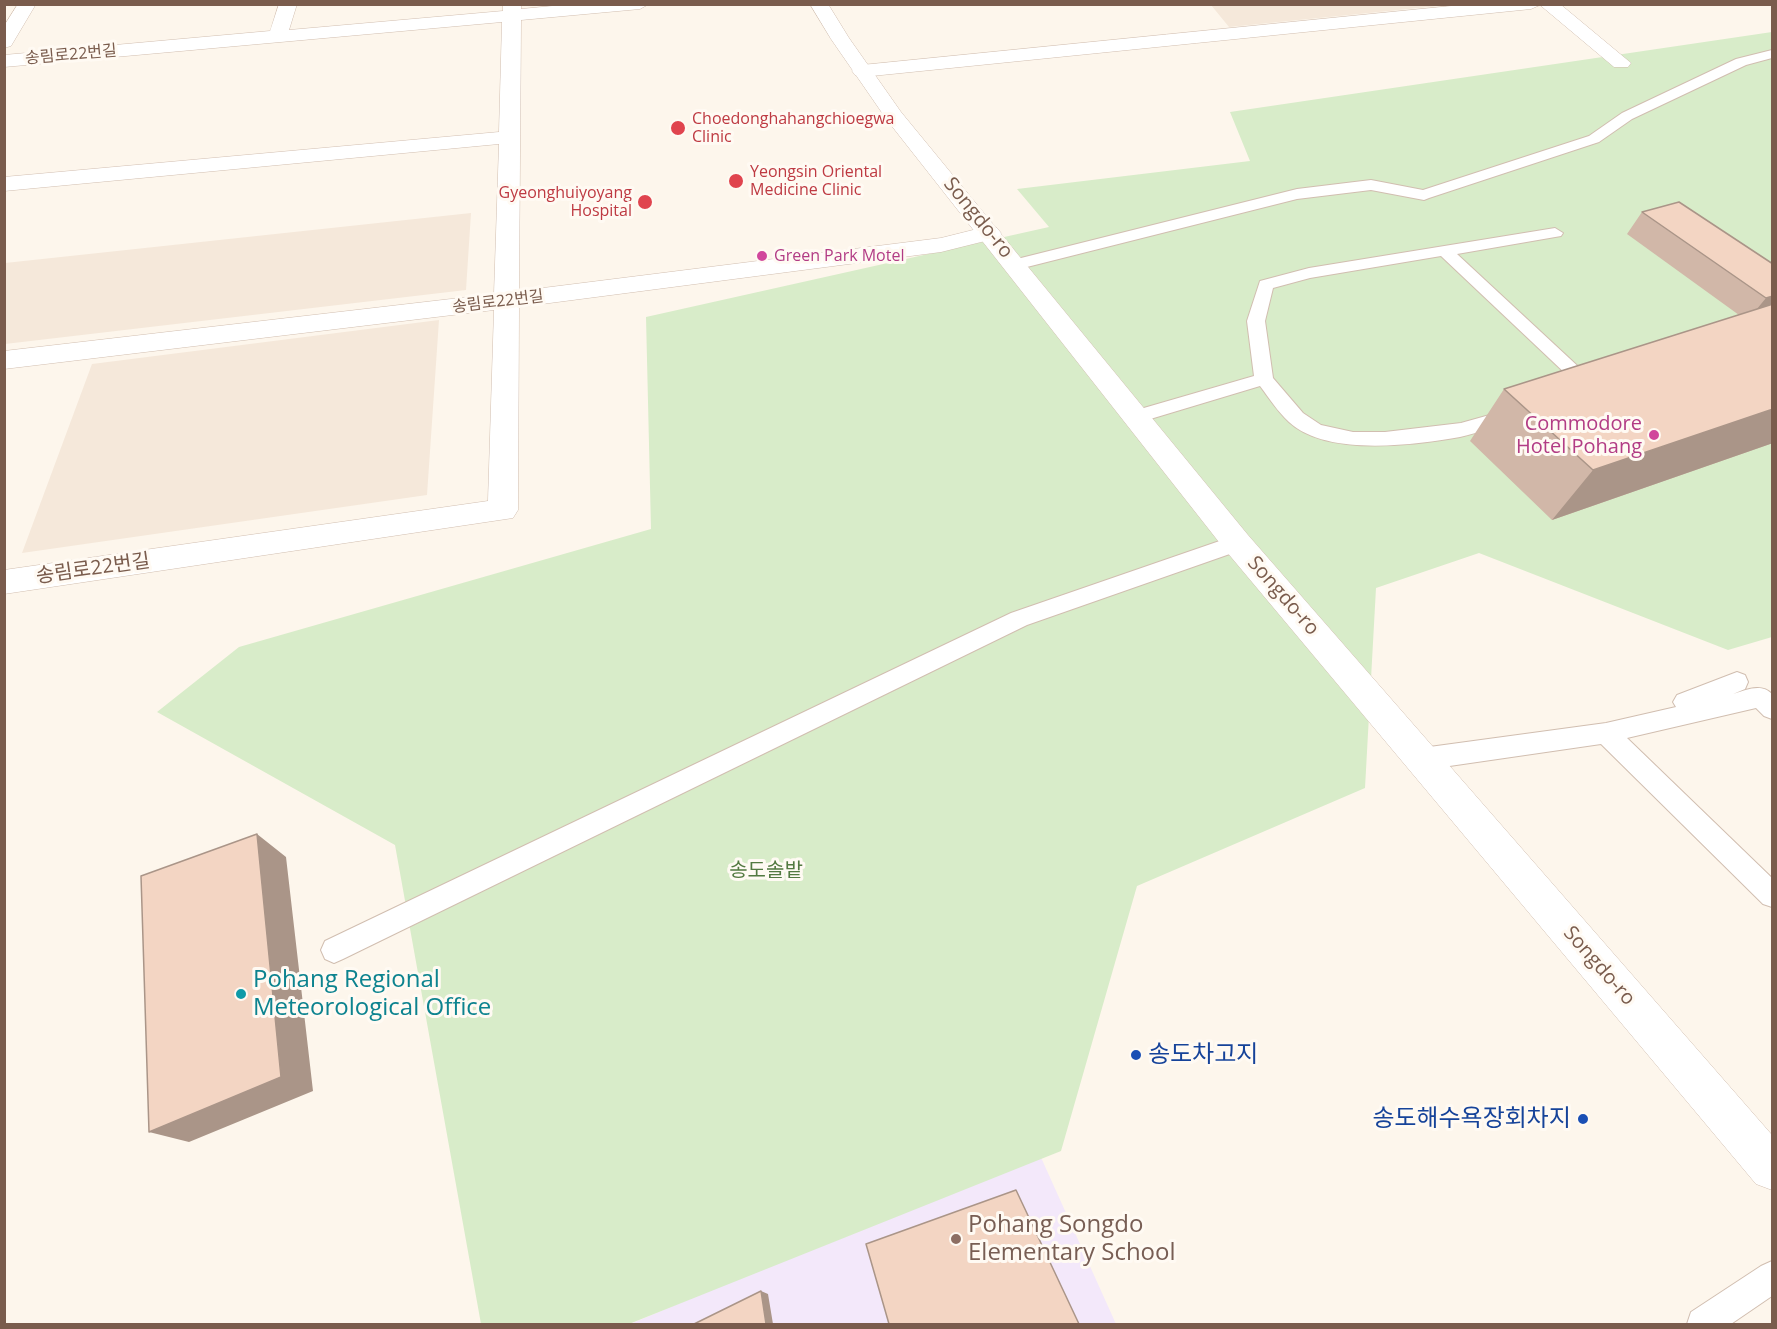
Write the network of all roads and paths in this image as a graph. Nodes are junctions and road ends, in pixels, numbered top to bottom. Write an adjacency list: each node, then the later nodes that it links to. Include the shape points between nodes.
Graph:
1 (27, 4): 9 (street)
2 (288, 4): 8 (street)
3 (640, 4): 7 (street, 송림로22번길)
4 (819, 4): 13 (street, Songdo-ro)
5 (1531, 4): 13 (street)
6 (1548, 4): 12 (street)
7 (512, 10): 8 (street, 송림로22번길); 14 (street)
8 (278, 36): 11 (street, 송림로22번길)
9 (4, 42)
10 (1773, 54): 19 (lane, via 1741,62 1638,111 1594,139 1424,195 1371,185 1297,194)
11 (4, 61)
12 (1621, 63)
13 (862, 71): 16 (street, Songdo-ro)
14 (510, 137): 15 (street); 20 (street)
15 (4, 184)
16 (989, 233): 19 (street, Songdo-ro); 20 (street, 송림로22번길, via 941,245)
17 (1555, 233): 18 (lane)
18 (1446, 252): 22 (lane, via 1309,273 1266,285 1256,321); 23 (lane, via 1594,390)
19 (1016, 265): 25 (street, Songdo-ro)
20 (505, 301): 21 (street, 송림로22번길); 27 (street, 송림로22번길, via 503,510)
21 (4, 360)
22 (1264, 379): 24 (lane, via 1296,418 1315,429 1353,440 1461,430); 25 (lane)
23 (1572, 397)
24 (1527, 410)
25 (1137, 417): 26 (street, Songdo-ro)
26 (1237, 543): 31 (street, Songdo-ro); 33 (lane, via 1019,619)
27 (4, 582)
28 (1737, 682): 30 (lane)
29 (1773, 709): 30 (lane, via 1760,696)
30 (1606, 734): 31 (lane); 32 (lane)
31 (1422, 759): 34 (street, Songdo-ro)
32 (1773, 896)
33 (334, 950)
34 (1771, 1163)
35 (1773, 1276): 36 (lane)
36 (1703, 1324)

